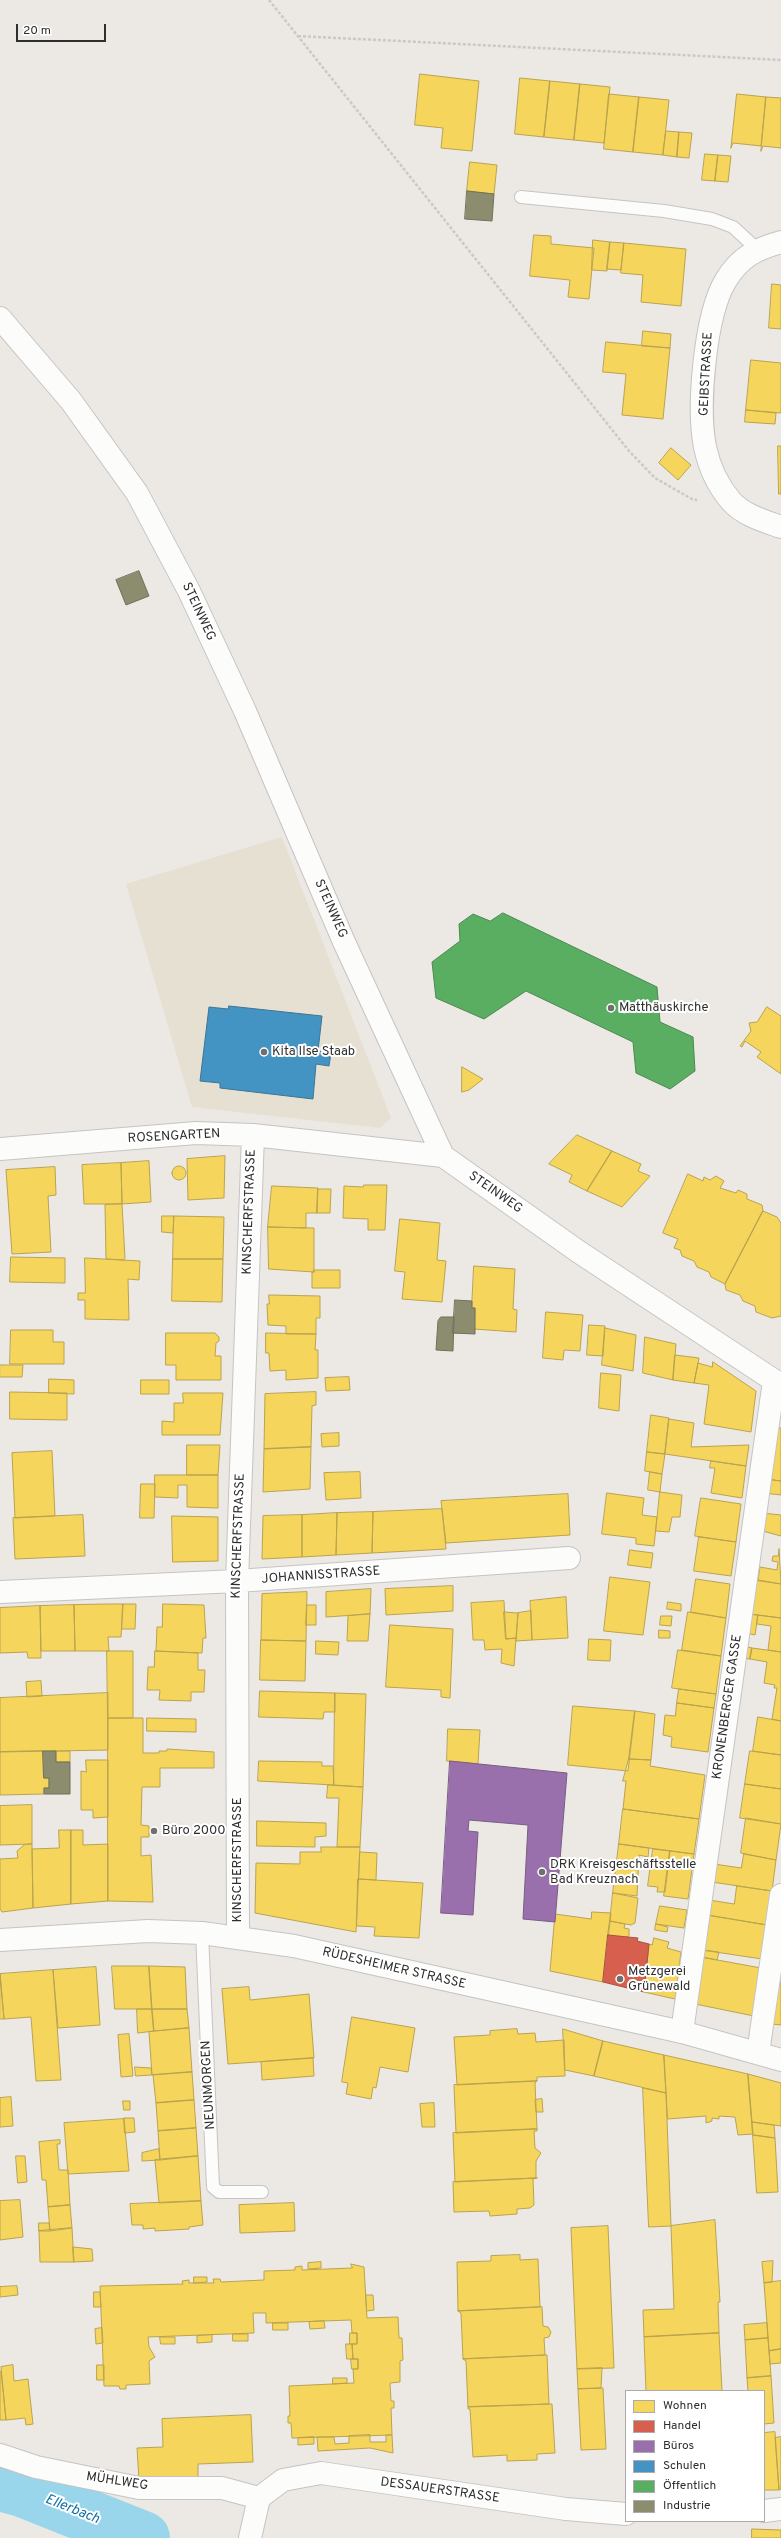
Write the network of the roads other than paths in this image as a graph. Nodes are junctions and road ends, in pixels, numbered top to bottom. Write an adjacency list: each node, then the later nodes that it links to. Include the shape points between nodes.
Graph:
1 (521, 196): 3 (lane, via 664,211 712,219 733,227)
2 (781, 242): 3 (street, GEIBSTRASSE)
3 (757, 249): 5 (street, GEIBSTRASSE, via 741,261 726,280 715,302 708,330 703,392 705,446 715,477 731,502 754,518)
4 (0, 318): 8 (street, STEINWEG, via 71,401 138,493 189,591 245,711 344,942)
5 (781, 527)
6 (253, 1135): 7 (street, ROSENGARTEN, via 196,1133); 8 (street, ROSENGARTEN); 11 (street, KINSCHERFSTRASSE)
7 (0, 1149)
8 (443, 1156): 9 (street, STEINWEG, via 578,1252)
9 (778, 1383): 17 (street, KRONENBERGER GASSE)
10 (569, 1558): 11 (street, JOHANNISSTRASSE)
11 (237, 1581): 12 (street, JOHANNISSTRASSE); 15 (street, KINSCHERFSTRASSE)
12 (0, 1592)
13 (781, 1895): 18 (street)
14 (202, 1934): 15 (street, RÜDESHEIMER STRASSE); 16 (street, RÜDESHEIMER STRASSE, via 109,1932); 20 (lane, NEUNMORGEN, via 214,2187 219,2192)
15 (238, 1938): 17 (street, RÜDESHEIMER STRASSE, via 294,1946)
16 (0, 1940)
17 (682, 2032): 18 (street, RÜDESHEIMER STRASSE)
18 (758, 2053): 19 (street, RÜDESHEIMER STRASSE)
19 (781, 2060)
20 (262, 2192)
21 (0, 2455): 22 (street, MÜHLWEG, via 36,2467 139,2488 222,2488)
22 (259, 2498): 25 (street, DESSAUERSTRASSE, via 283,2480 321,2474 566,2509); 26 (street)
23 (781, 2509): 24 (street)
24 (765, 2511)
25 (625, 2514)
26 (250, 2538)

